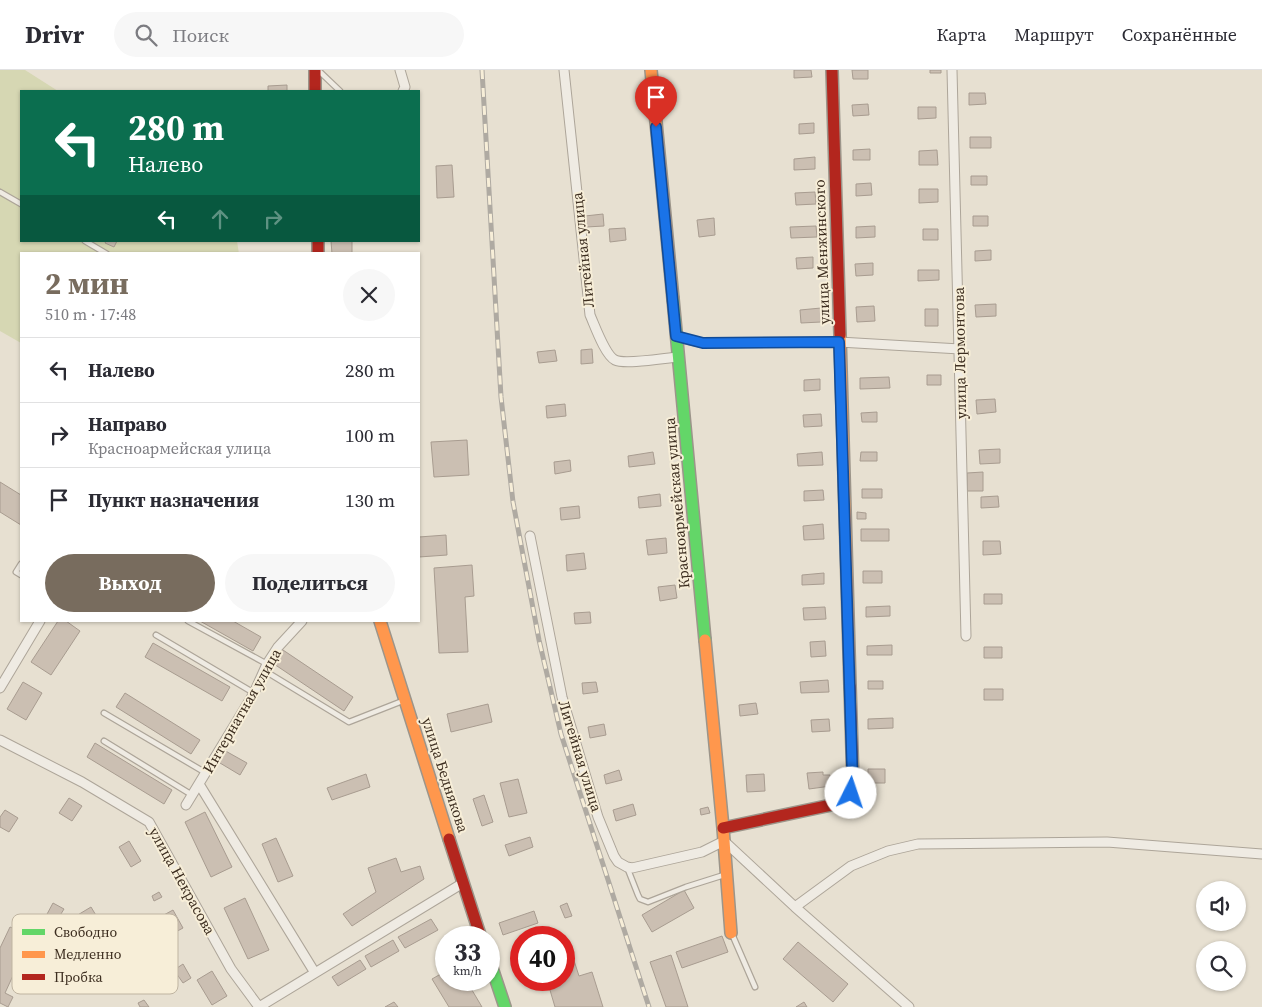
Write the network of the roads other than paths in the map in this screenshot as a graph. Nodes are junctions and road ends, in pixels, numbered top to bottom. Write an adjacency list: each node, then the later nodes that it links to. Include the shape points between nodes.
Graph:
1 (316, 70): 7 (street); 8 (lane)
2 (400, 70): 9 (street)
3 (564, 70): 17 (street, Литейная улица, via 590,316 614,359 623,362)
4 (650, 70): 14 (street, Красноармейская улица)
5 (832, 70): 15 (street, улица Менжинского)
6 (952, 70): 16 (street, улица Лермонтова)
7 (315, 90)
8 (339, 90)
9 (404, 90)
10 (0, 192): 11 (lane)
11 (20, 203)
12 (87, 242): 13 (lane)
13 (104, 252)
14 (676, 336): 15 (street, via 703,343); 17 (street, Красноармейская улица)
15 (839, 342): 16 (street); 38 (street, улица Менжинского, via 851,793 836,804)
16 (960, 350): 26 (street, улица Лермонтова)
17 (678, 357): 38 (street, Красноармейская улица)
18 (530, 536): 41 (street, Литейная улица, via 562,697 598,817 614,856)
19 (20, 566): 20 (lane, via 16,572)
20 (20, 575)
21 (39, 622): 28 (street)
22 (190, 622): 27 (lane)
23 (301, 622): 27 (street, Интернатная улица, via 278,647)
24 (380, 622): 30 (street, улица Беднякова)
25 (156, 635): 29 (lane)
26 (966, 636)
27 (266, 667): 29 (street, Интернатная улица); 30 (lane, via 349,722)
28 (0, 688)
29 (254, 693): 34 (street, Интернатная улица)
30 (405, 700): 43 (street, улица Беднякова)
31 (104, 713): 34 (lane)
32 (0, 740): 50 (street, улица Некрасова, via 82,782 149,822 231,969)
33 (104, 741): 36 (lane)
34 (206, 773): 35 (street, Интернатная улица)
35 (199, 784): 36 (street, Интернатная улица); 47 (street)
36 (192, 795): 37 (street, Интернатная улица)
37 (186, 805)
38 (723, 828): 39 (street, Красноармейская улица)
39 (724, 840): 41 (street, via 702,852); 42 (street, Красноармейская улица); 44 (street)
40 (1262, 854): 44 (street, via 1107,842 918,844 888,851 851,866)
41 (627, 867): 42 (lane, via 638,895 648,902)
42 (727, 874): 46 (street, Красноармейская улица)
43 (463, 883): 45 (street, улица Беднякова); 47 (street, улица Некрасова)
44 (795, 907): 52 (street)
45 (478, 926)
46 (731, 933): 48 (lane)
47 (314, 973): 50 (street, улица Некрасова)
48 (755, 987)
49 (500, 991): 51 (street)
50 (259, 1007)
51 (505, 1007)
52 (909, 1007)

